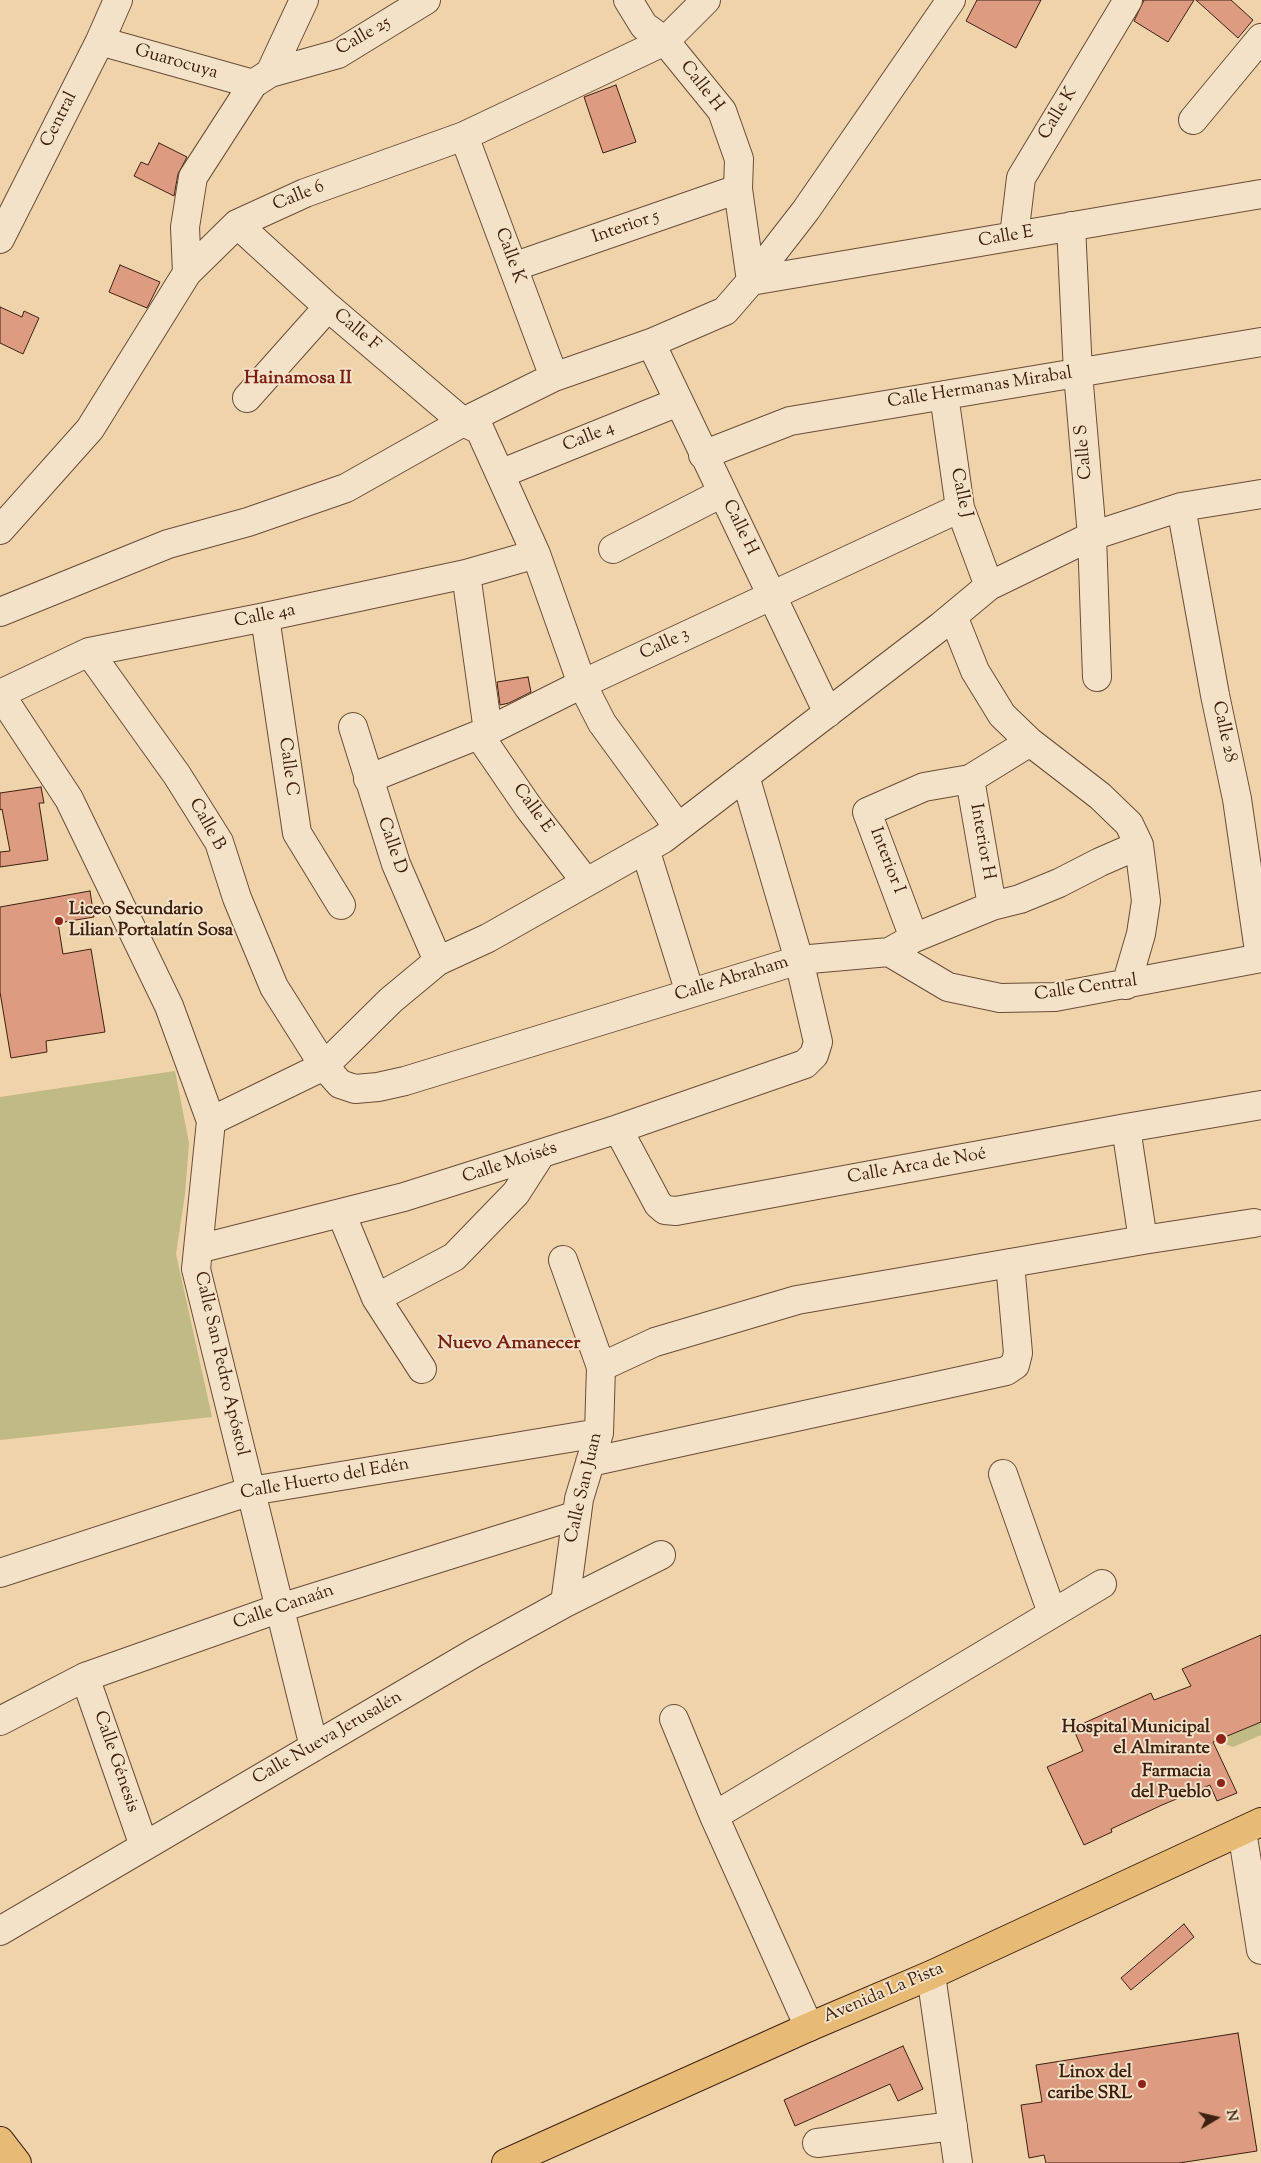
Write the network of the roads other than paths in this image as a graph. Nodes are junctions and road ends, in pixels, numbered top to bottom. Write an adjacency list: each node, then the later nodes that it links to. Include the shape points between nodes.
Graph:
1 (118, 0): 9 (street, Central)
2 (304, 0): 11 (street)
3 (426, 0): 11 (street, Calle 25, via 338,54)
4 (628, 0): 10 (street, Calle H, via 644,26)
5 (706, 0): 10 (street, Calle 6)
6 (951, 0): 22 (street, via 806,210)
7 (1128, 0): 18 (street, Calle K, via 1021,178)
8 (1261, 38): 12 (street)
9 (100, 41): 11 (street, Guarocuya); 19 (street, Central)
10 (665, 42): 13 (street, Calle 6); 14 (street, Calle H, via 722,111 739,159)
11 (262, 78): 21 (street, via 193,177 185,227)
12 (1193, 120)
13 (464, 136): 16 (street, Calle 6, via 305,193); 20 (street, Calle K)
14 (738, 189): 20 (street, Interior 5); 22 (street, Calle H)
15 (1261, 194): 17 (street, Calle E)
16 (238, 224): 21 (street, Calle 6); 23 (street, Calle F)
17 (1071, 226): 18 (street, Calle E); 26 (street, Calle S)
18 (1014, 236): 22 (street, Calle E)
19 (0, 239)
20 (513, 266): 27 (street, Calle K)
21 (187, 273): 38 (street, Calle 6, via 90,429)
22 (752, 281): 25 (street, via 725,311)
23 (328, 307): 29 (street); 31 (street, Calle F)
24 (1261, 342): 26 (street, Calle Hermanas Mirabal)
25 (651, 343): 27 (street); 30 (street, Calle H)
26 (1078, 373): 28 (street, Calle Hermanas Mirabal); 39 (street, Calle S)
27 (554, 377): 31 (street)
28 (944, 396): 32 (street, Calle Hermanas Mirabal, via 790,421); 37 (street, Calle J)
29 (247, 398)
30 (678, 402): 32 (street, Calle H); 33 (street, Calle 4)
31 (472, 426): 33 (street); 45 (street, via 346,488 248,522 168,544)
32 (704, 454): 34 (street, Calle H)
33 (500, 474): 41 (street)
34 (722, 493): 40 (street); 44 (street, Calle H)
35 (1261, 494): 36 (street)
36 (1181, 507): 39 (street); 67 (street, Calle 28, via 1237,799)
37 (960, 508): 43 (street, Calle J); 44 (street, Calle 3)
38 (0, 530)
39 (1092, 536): 43 (street); 49 (street, Calle S)
40 (614, 549)
41 (536, 554): 42 (street, Calle 4a); 50 (street)
42 (466, 574): 47 (street, Calle 4a); 54 (street, Calle E)
43 (989, 586): 46 (street)
44 (771, 594): 50 (street, Calle 3); 52 (street, Calle H)
45 (0, 612)
46 (952, 616): 52 (street); 55 (street, via 975,671 1002,715)
47 (265, 617): 48 (street, Calle 4a); 63 (street, Calle C, via 297,833)
48 (89, 652): 51 (street, Calle 4a); 72 (street, Calle B, via 177,775 219,842 237,898 274,987)
49 (1097, 677)
50 (582, 684): 54 (street, Calle 3); 59 (street, via 602,723)
51 (0, 694): 74 (street, Calle San Pedro Apóstol, via 69,798 169,1006)
52 (828, 713): 56 (street)
53 (353, 727): 57 (street, Calle D)
54 (484, 733): 57 (street, Calle 3); 62 (street, Calle E, via 529,808)
55 (1030, 742): 58 (street, Interior I); 60 (street, via 1100,796 1129,824)
56 (746, 776): 59 (street); 68 (street)
57 (368, 779): 69 (street, Calle D, via 396,864)
58 (970, 779): 64 (street, Interior H); 65 (street, Interior I, via 924,787 867,812)
59 (678, 827): 61 (street)
60 (1139, 845): 64 (street, Calle Abraham, via 1059,883); 70 (street, via 1146,901 1141,934)
61 (645, 849): 62 (street); 71 (street)
62 (586, 882): 69 (street, via 488,938)
63 (341, 905)
64 (992, 906): 65 (street, Calle Abraham)
65 (914, 938): 66 (street, Calle Abraham)
66 (889, 952): 68 (street, Calle Abraham); 70 (street, Calle Central, via 948,987 1000,998 1055,997)
67 (1260, 958): 70 (street, Calle Central)
68 (799, 960): 71 (street, Calle Abraham); 76 (street, Calle Moisés, via 818,1042 814,1055 805,1064)
69 (438, 961): 72 (street, via 391,1000)
70 (1126, 984)
71 (690, 993): 72 (street, Calle Abraham, via 378,1087 355,1089 340,1084)
72 (324, 1066): 74 (street)
73 (1261, 1105): 75 (street, Calle Arca de Noé)
74 (212, 1120): 81 (street, Calle San Pedro Apóstol)
75 (1126, 1128): 76 (street, Calle Arca de Noé, via 676,1211 665,1210 658,1204); 80 (street)
76 (618, 1129): 77 (street, Calle Moisés)
77 (541, 1154): 78 (street, Calle Moisés); 84 (street, via 516,1193 454,1257)
78 (341, 1213): 81 (street, Calle Moisés); 84 (street)
79 (1254, 1223): 80 (street)
80 (1143, 1240): 83 (street)
81 (198, 1249): 90 (street, Calle San Pedro Apóstol, via 196,1269)
82 (563, 1260): 85 (street, Calle San Juan)
83 (1010, 1263): 85 (street, via 797,1300 655,1342); 88 (street, via 1018,1353 1015,1364 1006,1371)
84 (376, 1298): 86 (street)
85 (601, 1367): 87 (street, Calle San Juan)
86 (422, 1369)
87 (600, 1432): 88 (street, Calle San Juan); 90 (street, Calle Huerto del Edén)
88 (590, 1462): 91 (street, Calle San Juan)
89 (1003, 1474): 97 (street)
90 (251, 1492): 93 (street, Calle Huerto del Edén); 96 (street, Calle San Pedro Apóstol)
91 (577, 1515): 95 (street, Calle San Juan); 96 (street, Calle Canaán)
92 (661, 1555): 95 (street, Calle Nueva Jerusalén)
93 (0, 1573)
94 (1102, 1584): 97 (street)
95 (565, 1603): 101 (street, Calle Nueva Jerusalén)
96 (280, 1608): 98 (street, Calle Canaán); 101 (street, Calle San Pedro Apóstol)
97 (1052, 1613): 102 (street)
98 (85, 1677): 100 (street, Calle Canaán); 104 (street, Calle Génesis)
99 (674, 1719): 102 (street)
100 (0, 1721)
101 (314, 1747): 104 (street, Calle Nueva Jerusalén)
102 (714, 1816): 108 (street)
103 (1251, 1827): 106 (street); 107 (main road, Avenida La Pista)
104 (144, 1846): 105 (street, Calle Nueva Jerusalén)
105 (0, 1931)
106 (1261, 1950)
107 (931, 1975): 108 (main road, Avenida La Pista); 109 (street)
108 (809, 2026): 113 (main road, Avenida La Pista)
109 (953, 2126): 111 (street); 114 (street)
110 (0, 2141): 112 (main road)
111 (817, 2143)
112 (17, 2163)
113 (506, 2163)
114 (958, 2163)

